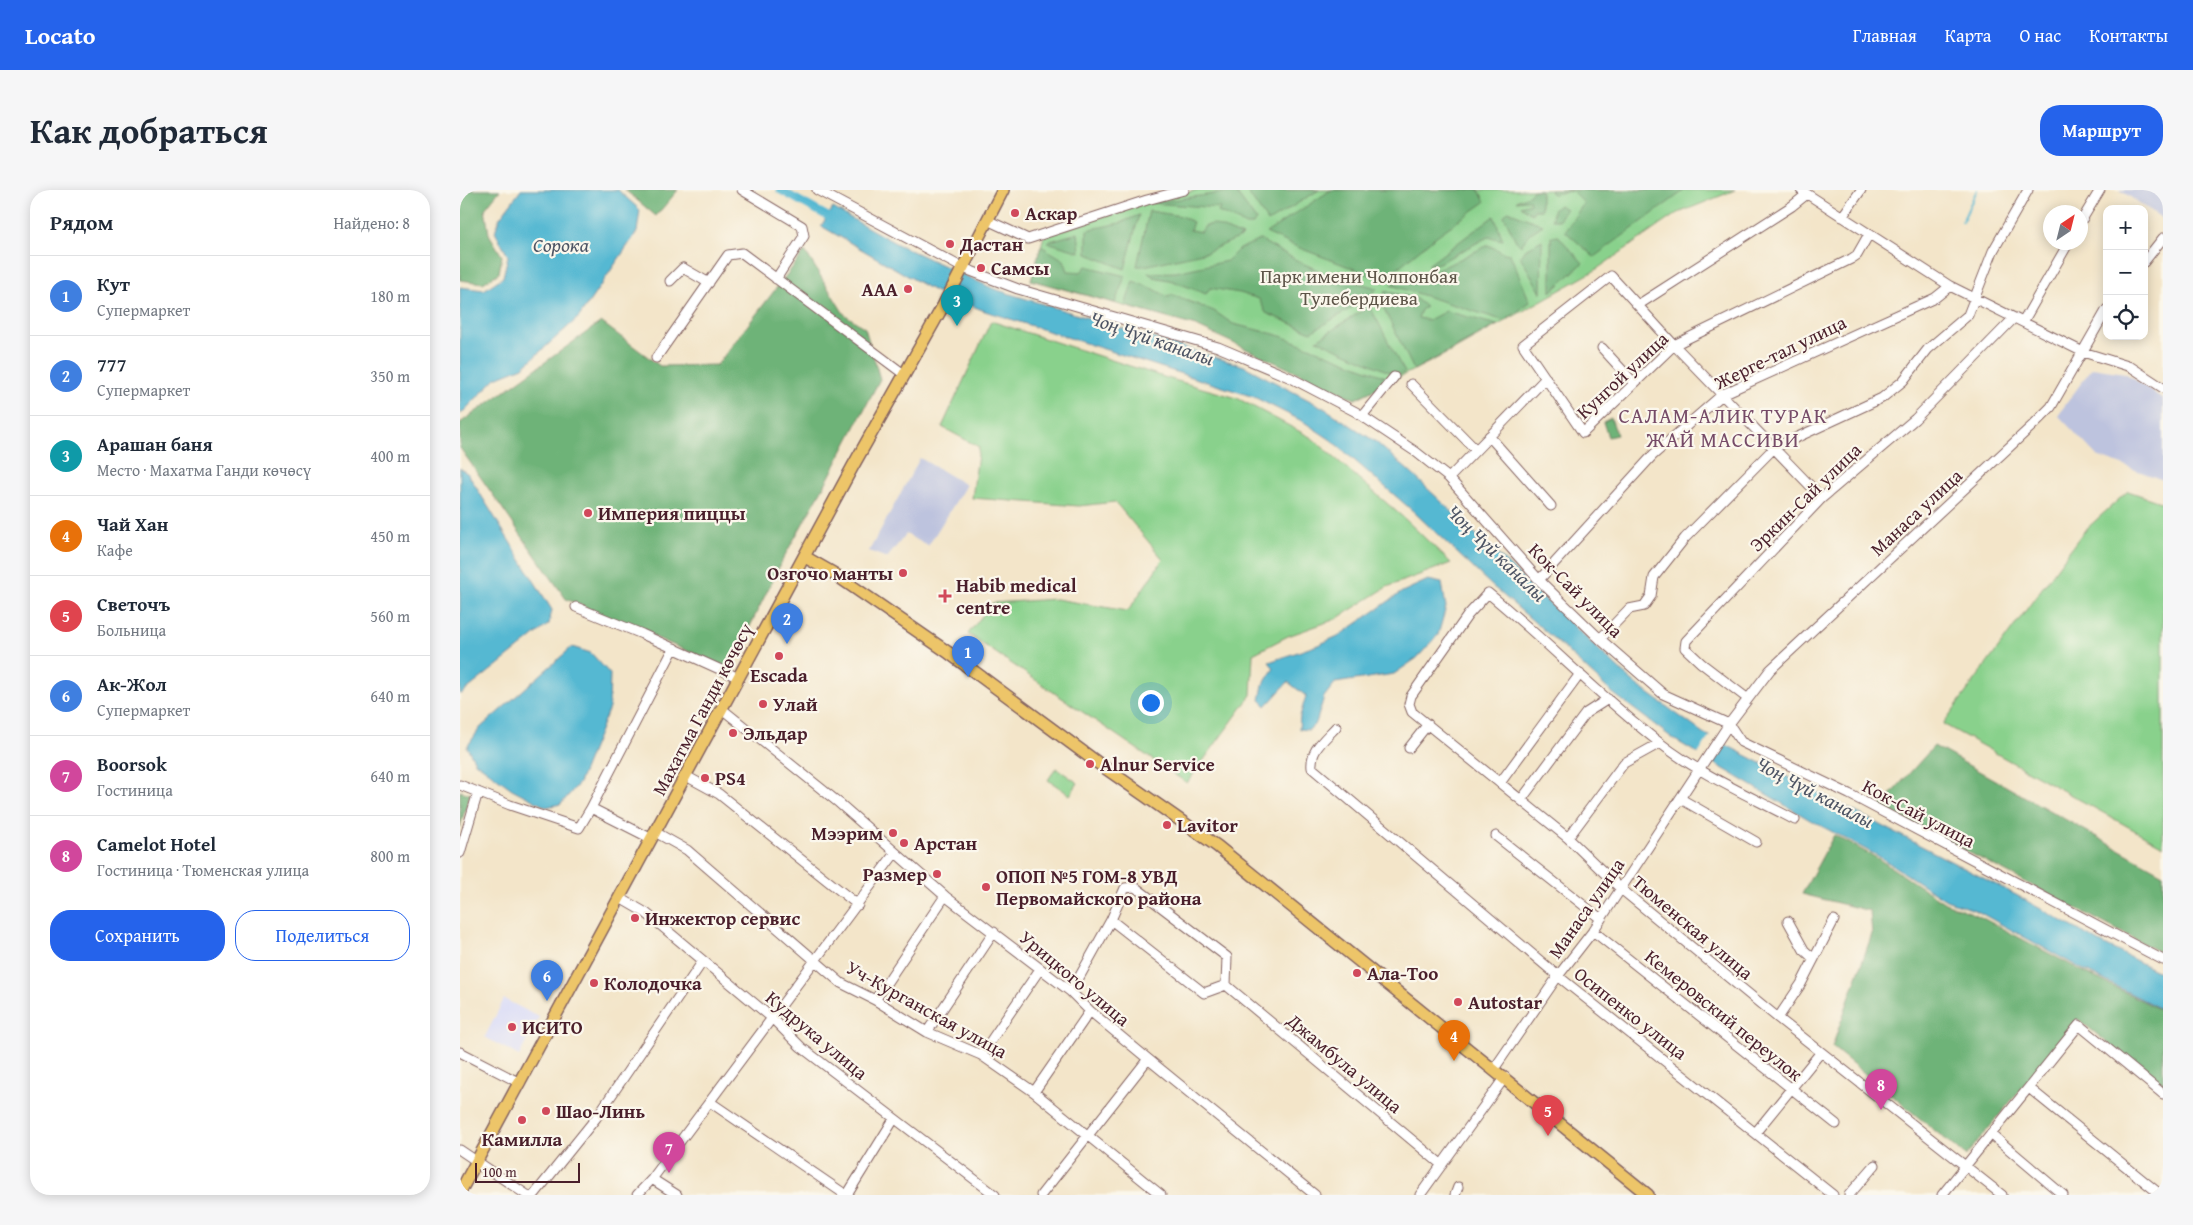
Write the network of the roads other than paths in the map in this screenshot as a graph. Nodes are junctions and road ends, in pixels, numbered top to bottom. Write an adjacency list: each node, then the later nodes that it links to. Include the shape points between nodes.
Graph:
1 (742, 190): 17 (street, via 802,226 804,236)
2 (816, 190): 16 (street, Кок-Сай улица)
3 (1003, 190): 11 (main road, Махатма Ганди көчөсү)
4 (1184, 190): 11 (street, via 1028,239)
5 (1861, 190): 10 (street)
6 (2028, 190): 21 (street, via 1994,251)
7 (2100, 190): 9 (street)
8 (1804, 192): 10 (street); 22 (street, via 1792,206)
9 (2088, 210)
10 (1842, 217): 12 (street)
11 (987, 220): 16 (main road, Махатма Ганди көчөсү)
12 (1870, 234): 20 (street); 26 (street, Кунгой улица, via 1858,255 1845,263)
13 (2163, 238): 15 (street)
14 (2064, 250): 25 (street)
15 (2148, 257)
16 (963, 268): 30 (main road, Махатма Ганди көчөсү); 37 (street, Кок-Сай улица, via 1018,289 1218,347 1291,378)
17 (776, 279): 19 (street, via 742,253 728,255); 30 (street)
18 (670, 280): 19 (street, via 683,268)
19 (709, 283): 29 (street)
20 (1950, 286): 21 (street); 36 (street, Жерге-тал улица, via 1935,298)
21 (1973, 298): 24 (street); 39 (street, via 1968,315 1928,349 1903,381 1882,398)
22 (1638, 305): 26 (street); 32 (street, Кунгой улица, via 1611,276 1523,344)
23 (2103, 316): 28 (street, Манаса улица)
24 (2014, 318): 25 (street); 42 (street, Эркин-Сай улица, via 1915,419)
25 (2023, 322): 28 (street)
26 (1674, 345): 34 (street, Кунгой улица); 36 (street)
27 (1602, 348): 34 (street)
28 (2083, 352): 35 (street, via 2131,367); 52 (street, Манаса улица, via 2051,407 2033,426 1770,670)
29 (656, 358)
30 (905, 375): 44 (main road, Махатма Ганди көчөсү)
31 (1394, 377): 37 (street)
32 (1546, 378): 34 (street, Кунгой улица, via 1583,433); 38 (street)
33 (1411, 384): 40 (street)
34 (1634, 384)
35 (2163, 388)
36 (1723, 394): 39 (street); 45 (street, Жерге-тал улица, via 1653,455)
37 (1362, 416): 41 (street, Кок-Сай улица)
38 (1489, 436): 40 (street); 43 (street)
39 (1774, 448): 42 (street); 47 (street, via 1686,538 1654,578 1651,596 1644,606 1629,609)
40 (1476, 450): 41 (street)
41 (1449, 478): 45 (street, Кок-Сай улица)
42 (1822, 498): 52 (street, Эркин-Сай улица, via 1686,641 1685,648 1701,663)
43 (1551, 506)
44 (805, 556): 50 (main road, Махатма Ганди көчөсү); 102 (main road, via 949,653 1217,846)
45 (1539, 580): 47 (street, Кок-Сай улица)
46 (576, 607): 48 (street)
47 (1600, 639): 55 (street, Кок-Сай улица, via 1663,694)
48 (674, 648): 50 (street); 66 (street)
49 (1580, 674): 51 (street); 54 (street, Тюменская улица, via 1488,593 1468,615 1412,696 1409,704 1412,712); 61 (street)
50 (739, 678): 53 (main road, Махатма Ганди көчөсү)
51 (1608, 699): 57 (street); 65 (street, via 1586,713)
52 (1748, 699): 55 (street, Манаса улица)
53 (722, 709): 60 (main road, Махатма Ганди көчөсү); 74 (street, Урицкого улица, via 839,802)
54 (1428, 724): 58 (street); 61 (street, Тюменская улица)
55 (1729, 724): 59 (street, Манаса улица); 87 (street, Кок-Сай улица, via 1741,742 1849,794)
56 (1336, 728): 90 (street, Осипенко улица, via 1314,752 1312,768)
57 (1660, 743): 59 (street); 71 (street, via 1624,763)
58 (1409, 748)
59 (1700, 766): 64 (street, Манаса улица); 67 (street)
60 (686, 776): 68 (main road, Махатма Ганди көчөсү); 78 (street, via 719,794)
61 (1500, 783): 65 (street, Тюменская улица)
62 (460, 786): 63 (street)
63 (476, 792): 66 (street, via 579,828); 69 (street); 73 (street)
64 (1681, 799): 72 (street); 75 (street, Манаса улица)
65 (1521, 800): 71 (street, Тюменская улица)
66 (591, 808): 68 (street, Уч-Курганская улица)
67 (1795, 820)
68 (654, 835): 77 (main road, Махатма Ганди көчөсү); 86 (street, Уч-Курганская улица, via 687,850)
69 (460, 836)
70 (1496, 836): 79 (street)
71 (1568, 838): 75 (street, Тюменская улица)
72 (1756, 842)
73 (460, 853)
74 (895, 853): 76 (street, Урицкого улица); 78 (street)
75 (1621, 889): 79 (street, Манаса улица); 96 (street, Тюменская улица)
76 (945, 896): 84 (street, Урицкого улица); 93 (street)
77 (620, 898): 88 (street, Кудрука улица, via 646,913); 104 (main road, Махатма Ганди көчөсү)
78 (858, 906): 86 (street)
79 (1601, 919): 83 (street, Манаса улица)
80 (1110, 920): 91 (street, via 1204,993); 91 (street, via 1125,888 1135,887 1227,957); 92 (street)
81 (1834, 920): 85 (street)
82 (1788, 921): 85 (street, via 1804,950)
83 (1593, 931): 90 (street, Манаса улица); 105 (street, Кемеровский переулок)
84 (994, 932): 89 (street, Урицкого улица); 97 (street)
85 (1814, 959): 96 (street)
86 (817, 960): 93 (street, Уч-Курганская улица, via 841,983); 95 (street)
87 (2163, 960)
88 (703, 961): 95 (street, Кудрука улица); 123 (street, via 596,1118)
89 (1040, 969): 92 (street, Урицкого улица); 100 (street)
90 (1558, 976): 102 (street, Манаса улица); 112 (street, Осипенко улица)
91 (1226, 985): 117 (street, Джамбула улица)
92 (1071, 992): 94 (street, Урицкого улица)
93 (875, 1000): 97 (street, Уч-Курганская улица)
94 (1090, 1010): 101 (street, Урицкого улица); 107 (street)
95 (772, 1018): 109 (street); 110 (street, Кудрука улица, via 801,1047)
96 (1778, 1018): 99 (street, Тюменская улица)
97 (927, 1032): 100 (street, Уч-Курганская улица)
98 (460, 1052): 104 (street)
99 (1821, 1052): 105 (street); 119 (street, Тюменская улица)
100 (981, 1055): 107 (street, Уч-Курганская улица)
101 (1148, 1059): 114 (street); 130 (street, Урицкого улица)
102 (1494, 1069): 103 (main road)
103 (1505, 1077): 117 (street); 132 (main road)
104 (520, 1083): 116 (main road, Махатма Ганди көчөсү)
105 (1790, 1088): 111 (street, Кемеровский переулок); 112 (street)
106 (2029, 1088): 108 (street, via 2079,1025); 113 (street); 138 (street)
107 (1034, 1092): 114 (street, Уч-Курганская улица)
108 (2163, 1094)
109 (710, 1102): 120 (street); 126 (street)
110 (894, 1119): 126 (street); 127 (street, Кудрука улица)
111 (1836, 1124)
112 (1756, 1132): 133 (street, Осипенко улица)
113 (1991, 1134): 119 (street); 137 (street)
114 (1087, 1136): 128 (street); 129 (street, Уч-Курганская улица)
115 (460, 1150): 116 (street)
116 (476, 1161): 121 (main road, Махатма Ганди көчөсү); 122 (street)
117 (1442, 1165): 131 (street)
118 (1875, 1165): 134 (street)
119 (1966, 1165): 135 (street); 136 (street, Тюменская улица)
120 (652, 1179): 124 (street); 125 (street)
121 (460, 1192)
122 (527, 1195)
123 (534, 1195)
124 (637, 1195)
125 (677, 1195)
126 (846, 1195)
127 (996, 1195)
128 (1040, 1195)
129 (1162, 1195)
130 (1315, 1195)
131 (1420, 1195)
132 (1648, 1195)
133 (1832, 1195)
134 (1849, 1195)
135 (1942, 1195)
136 (2002, 1195)
137 (2063, 1195)
138 (2161, 1195)

